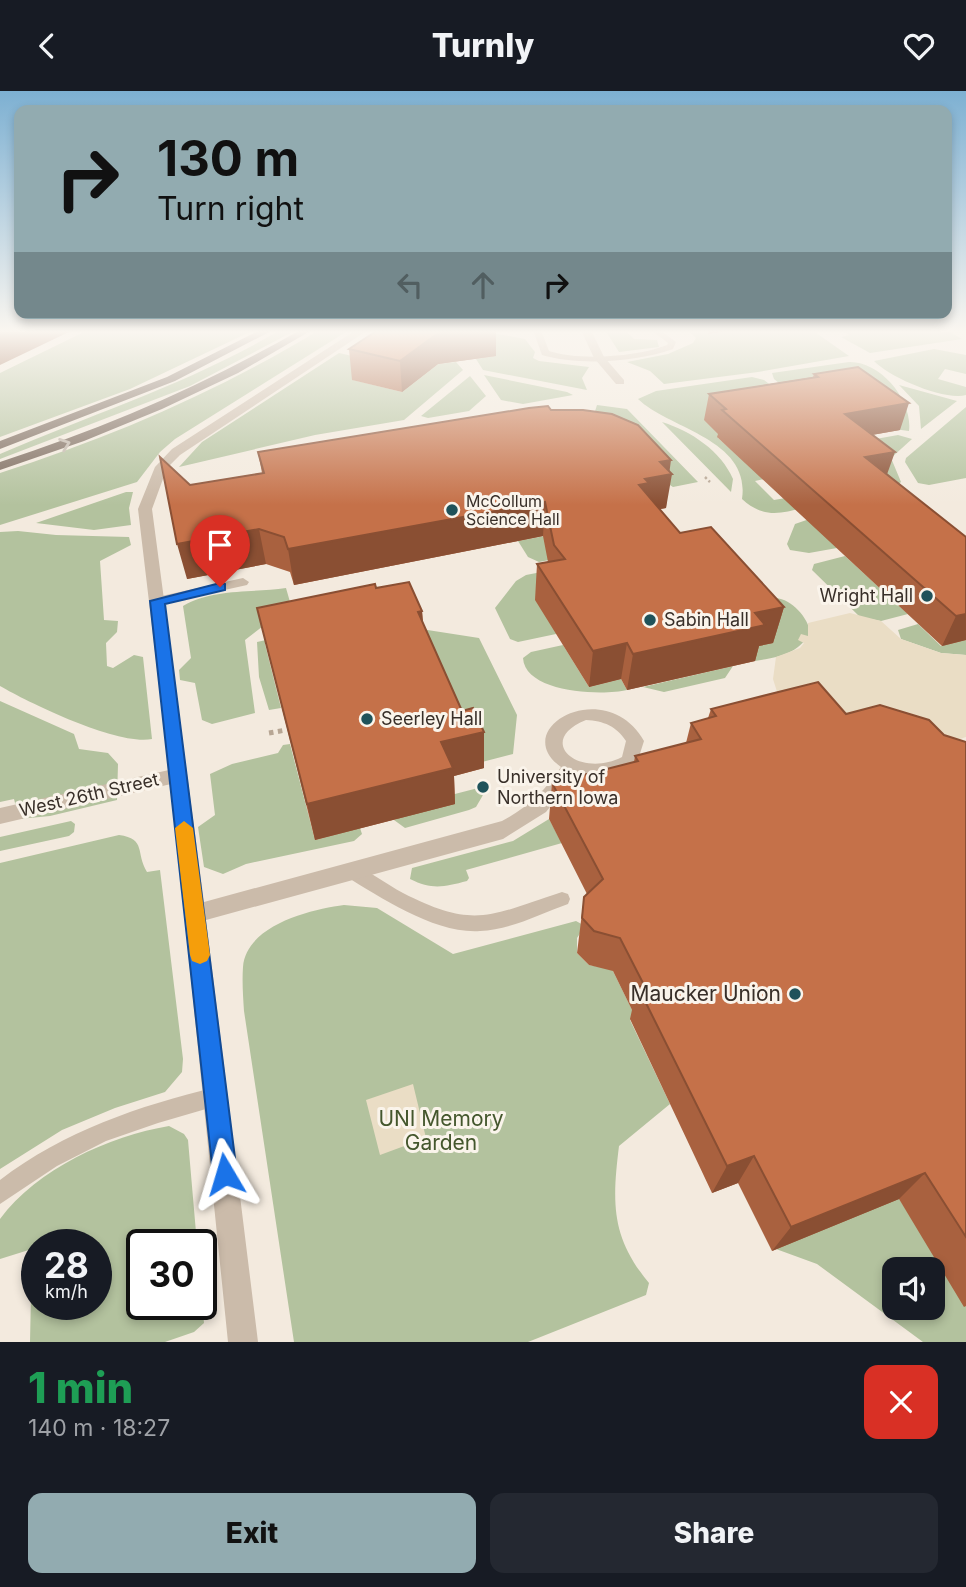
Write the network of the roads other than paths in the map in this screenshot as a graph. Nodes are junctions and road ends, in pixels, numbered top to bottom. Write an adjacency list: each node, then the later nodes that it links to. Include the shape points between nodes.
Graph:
1 (147, 388): 4 (main road)
2 (199, 388): 5 (main road, one-way to 2)
3 (271, 388): 7 (street, via 176,451 161,467 145,509)
4 (0, 445)
5 (0, 466)
6 (243, 582): 7 (lane)
7 (157, 601): 9 (street)
8 (571, 767): 11 (street, via 545,804 527,819 496,833)
9 (178, 775): 10 (street, West 26th Street); 13 (street)
10 (0, 816)
11 (351, 871): 12 (lane, via 459,923 481,924); 13 (street)
12 (562, 899)
13 (195, 914): 14 (street)
14 (216, 1097): 15 (lane, via 141,1116 86,1138 46,1159); 16 (street)
15 (0, 1193)
16 (243, 1342)

